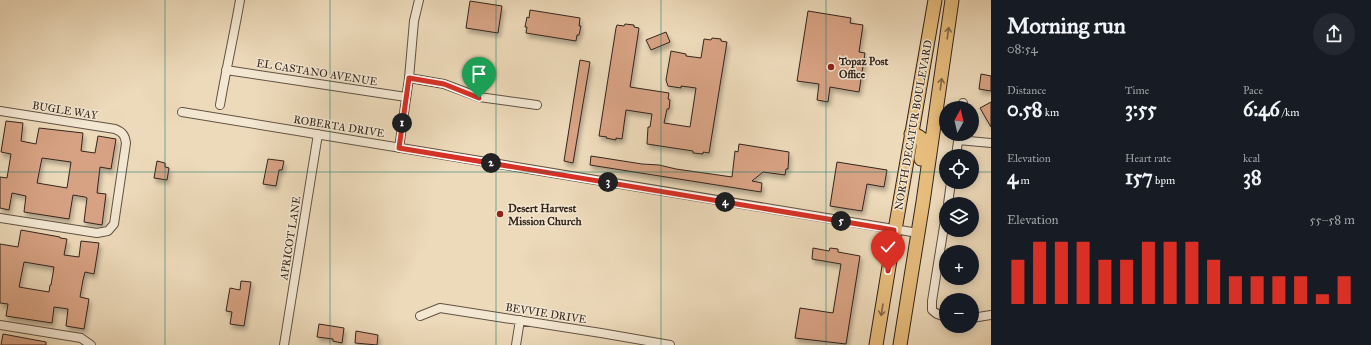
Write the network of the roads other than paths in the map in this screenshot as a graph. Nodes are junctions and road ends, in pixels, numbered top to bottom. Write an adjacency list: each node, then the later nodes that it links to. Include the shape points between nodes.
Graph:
1 (240, 0): 5 (street)
2 (419, 0): 6 (street, via 412,35)
3 (935, 0): 13 (main road, NORTH DECATUR BOULEVARD)
4 (952, 0): 17 (main road, NORTH DECATUR BOULEVARD, one-way to 4)
5 (226, 70): 7 (street, EL CASTANO AVENUE); 8 (street)
6 (409, 78): 7 (street); 9 (street, via 444,84 479,98)
7 (406, 97): 16 (street)
8 (220, 105)
9 (537, 105)
10 (0, 111): 18 (street, BUGLE WAY, via 115,129 125,136 126,143 114,224 108,230 97,233)
11 (182, 112): 12 (street, ROBERTA DRIVE)
12 (318, 134): 16 (street, ROBERTA DRIVE); 29 (street, APRICOT LANE)
13 (911, 134): 17 (main road, via 920,136 924,144 919,169); 19 (main road, NORTH DECATUR BOULEVARD)
14 (979, 141): 15 (street)
15 (991, 143)
16 (399, 148): 19 (street, ROBERTA DRIVE)
17 (923, 202): 20 (main road, NORTH DECATUR BOULEVARD)
18 (0, 218)
19 (894, 230): 20 (street, ROBERTA DRIVE); 32 (main road, NORTH DECATUR BOULEVARD, one-way to 32)
20 (918, 233): 33 (main road, NORTH DECATUR BOULEVARD)
21 (942, 237): 22 (street, via 932,301 932,310)
22 (939, 315)
23 (991, 315): 25 (street)
24 (420, 316): 26 (street, BEVVIE DRIVE, via 440,308)
25 (979, 317)
26 (520, 320): 30 (street); 31 (street, BEVVIE DRIVE)
27 (0, 325): 28 (street, via 81,338)
28 (91, 345)
29 (284, 345)
30 (516, 345)
31 (670, 345)
32 (876, 345)
33 (900, 345)

